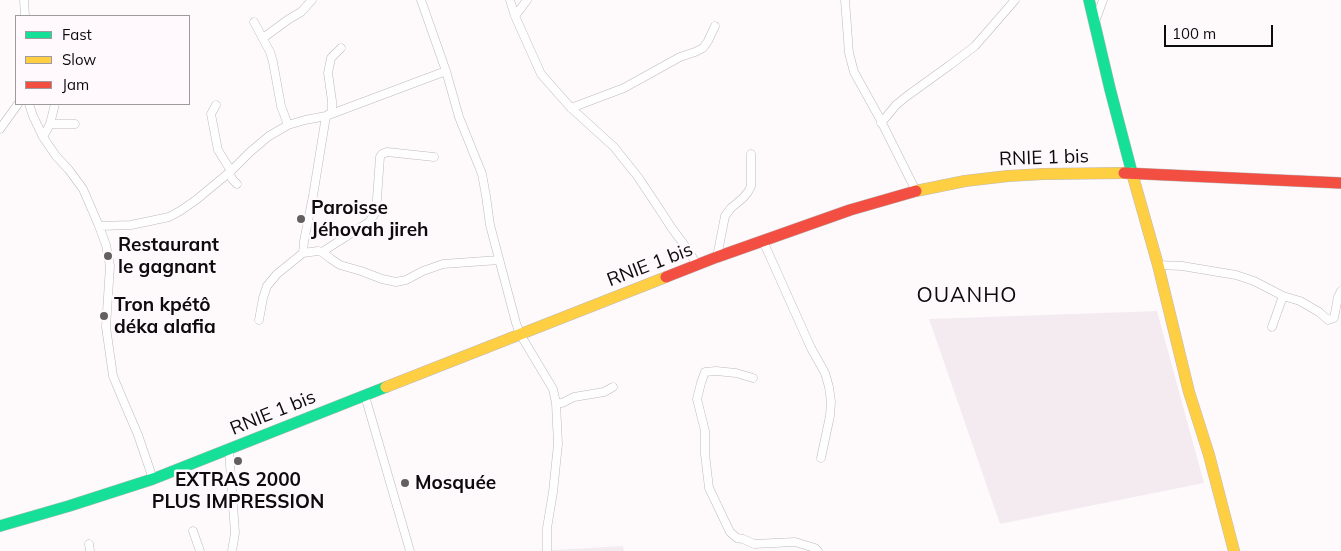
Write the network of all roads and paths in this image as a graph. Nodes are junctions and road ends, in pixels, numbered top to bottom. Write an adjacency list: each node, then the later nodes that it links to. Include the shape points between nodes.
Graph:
1 (24, 0): 11 (street)
2 (312, 0): 16 (street, via 302,12)
3 (421, 0): 18 (street)
4 (510, 0): 12 (street)
5 (527, 0): 12 (street)
6 (845, 0): 25 (street, via 849,53 854,72)
7 (1016, 0): 25 (street, via 974,46 896,105)
8 (1088, 0): 15 (main road)
9 (1092, 0): 15 (main road)
10 (1103, 0): 15 (street)
11 (25, 15)
12 (515, 16): 23 (street, via 541,74)
13 (254, 22): 16 (street)
14 (715, 26): 23 (street, via 703,48 624,88)
15 (1094, 26): 34 (main road)
16 (263, 38): 28 (street, via 273,62)
17 (341, 48): 24 (street, via 331,58 328,73 332,112)
18 (446, 70): 24 (street); 43 (street, via 459,117 483,180)
19 (17, 105): 29 (street)
20 (28, 105): 30 (street)
21 (55, 105): 26 (street)
22 (216, 106): 33 (street, via 211,114 218,150)
23 (571, 108): 44 (street, via 614,147 632,169)
24 (326, 116): 28 (street); 41 (street)
25 (882, 123): 37 (street)
26 (50, 124): 27 (street); 30 (street)
27 (75, 124)
28 (288, 125): 33 (street, via 256,146)
29 (0, 129)
30 (44, 137): 38 (street, via 83,188)
31 (751, 154): 42 (street, via 750,186 725,216)
32 (434, 157): 40 (street, via 382,154 376,212 369,222)
33 (230, 171): 36 (street); 38 (street, via 196,200 169,217 131,225)
34 (1132, 173): 35 (main road, RNIE 1 bis); 37 (main road, RNIE 1 bis, via 1008,176); 45 (main road)
35 (1341, 183)
36 (237, 184)
37 (916, 191): 39 (main road, RNIE 1 bis)
38 (99, 226): 57 (street, via 110,266 106,327 114,376)
39 (763, 241): 42 (main road, RNIE 1 bis); 56 (street, via 829,387 830,416)
40 (322, 252): 41 (street); 43 (street, via 340,264 390,282 401,282 443,264)
41 (303, 253): 48 (street, via 267,286)
42 (717, 257): 44 (main road, RNIE 1 bis)
43 (499, 260): 50 (street)
44 (697, 265): 50 (main road, RNIE 1 bis)
45 (1158, 265): 47 (street, via 1236,274); 65 (main road, via 1189,392)
46 (1341, 291): 47 (street, via 1334,318 1330,320 1300,301)
47 (1283, 296): 49 (street)
48 (260, 320)
49 (1272, 327)
50 (520, 334): 53 (main road, RNIE 1 bis); 54 (street, via 553,390)
51 (753, 378): 64 (street, via 736,373 705,372 697,399 705,431 709,488 730,532 737,538 754,544 795,542)
52 (613, 387): 54 (street)
53 (364, 396): 55 (main road, RNIE 1 bis); 62 (street)
54 (556, 403): 63 (street, via 558,444)
55 (229, 450): 57 (main road, RNIE 1 bis); 61 (street, via 235,533)
56 (821, 458)
57 (153, 479): 58 (main road, RNIE 1 bis)
58 (0, 526)
59 (193, 532): 60 (street)
60 (200, 551)
61 (232, 551)
62 (410, 551)
63 (547, 551)
64 (818, 551)
65 (1234, 551)

